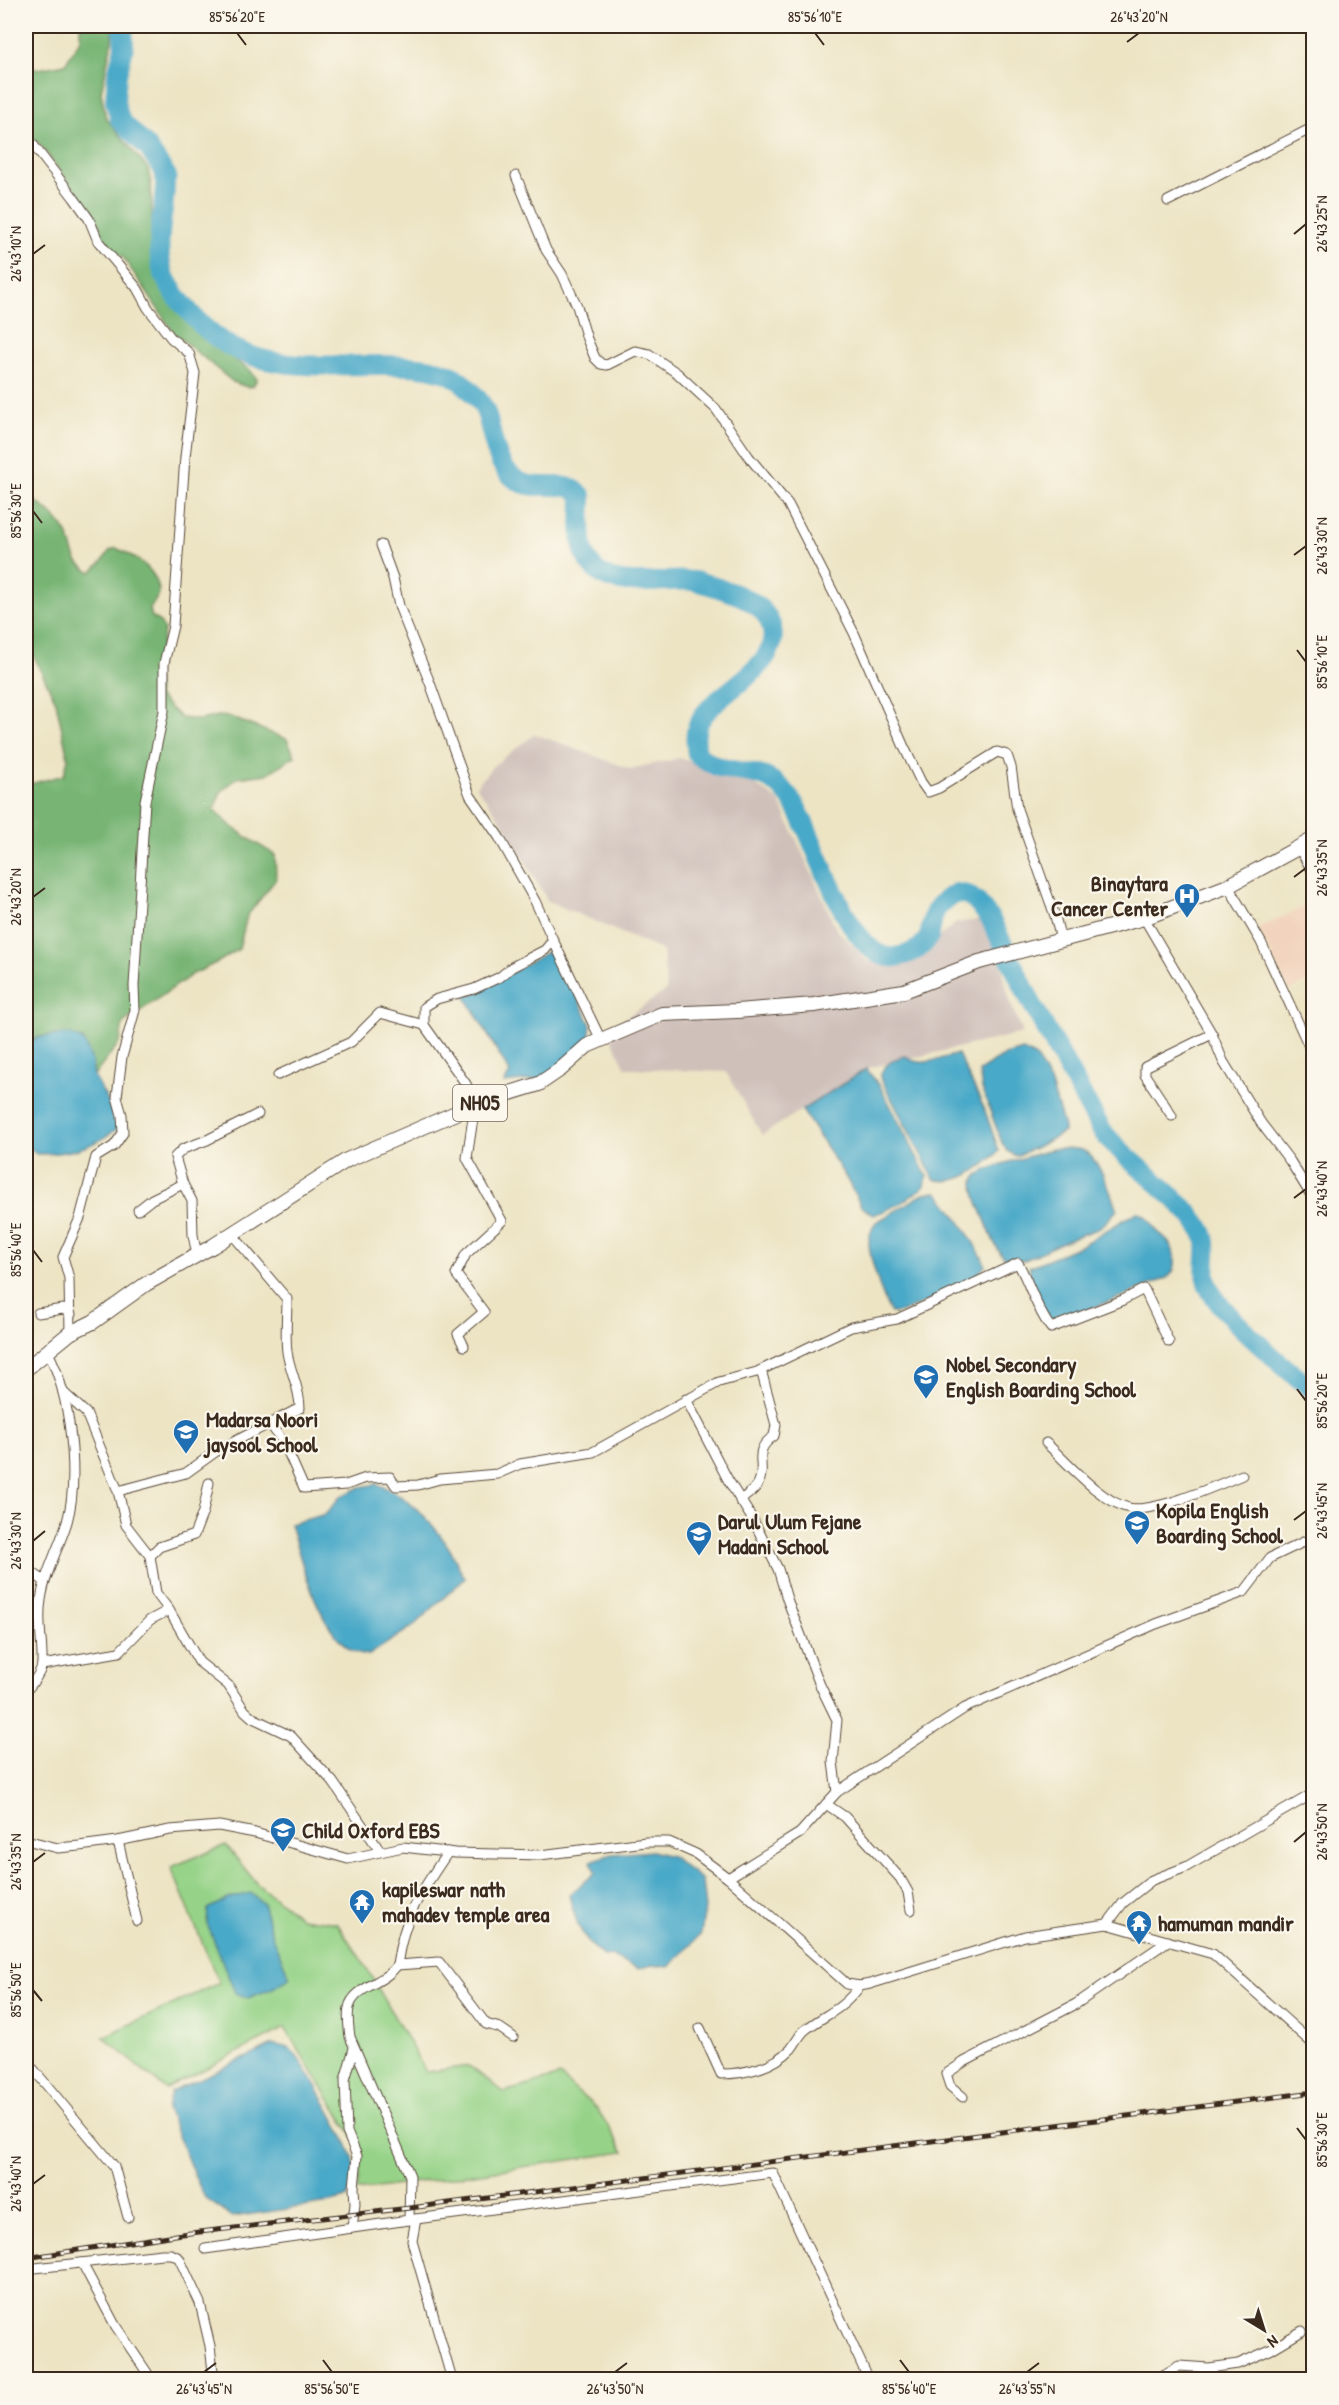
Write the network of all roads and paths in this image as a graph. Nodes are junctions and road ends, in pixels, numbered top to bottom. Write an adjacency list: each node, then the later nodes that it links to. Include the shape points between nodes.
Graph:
1 (1314, 127): 4 (street)
2 (31, 142): 29 (street, via 89,219 98,240 148,308 171,338 189,353 195,373 173,626 164,663 164,711 145,801 135,1010 122,1057 117,1097 123,1133 114,1146 96,1157 80,1218 63,1257 69,1278)
3 (516, 176): 12 (street, via 546,250 577,306 596,358 607,365 634,351 649,354 677,373 716,409 788,504 928,792 997,752 1007,755 1017,809)
4 (1168, 201)
5 (381, 545): 11 (street, via 399,606 470,795 504,845)
6 (1314, 839): 7 (main road, NH05)
7 (1298, 847): 8 (street); 9 (main road, NH05)
8 (1314, 873)
9 (1228, 886): 10 (main road, NH05); 16 (street, via 1261,942)
10 (1144, 918): 12 (main road, NH05); 14 (street)
11 (553, 940): 13 (street, via 545,950 500,977 424,1007); 15 (street)
12 (1061, 940): 15 (main road, NH05, via 979,962 904,991 814,1005 662,1014)
13 (424, 1025): 19 (street, via 380,1013 351,1042); 20 (street, via 466,1084)
14 (1212, 1034): 22 (street, via 1146,1067 1145,1075); 24 (street, via 1228,1070)
15 (601, 1040): 20 (main road, NH05, via 587,1046 539,1084)
16 (1314, 1057)
17 (1314, 1067): 18 (street)
18 (1314, 1073)
19 (278, 1075)
20 (475, 1105): 26 (main road, NH05, via 347,1160); 32 (street, via 467,1158 502,1221 466,1254 456,1274 484,1312 458,1334)
21 (258, 1114): 23 (street, via 183,1149 175,1157)
22 (1172, 1116)
23 (183, 1184): 25 (street); 27 (street, via 192,1201)
24 (1314, 1200)
25 (138, 1210)
26 (232, 1234): 27 (main road, NH05); 38 (street, via 287,1299 287,1351 300,1392 300,1408)
27 (197, 1255): 30 (main road, NH05)
28 (38, 1313): 29 (street, via 63,1309)
29 (71, 1314): 30 (street)
30 (70, 1333): 33 (main road, NH05)
31 (1169, 1342): 35 (street, via 1144,1289 1051,1328 1041,1316 1018,1263 897,1319 851,1327)
32 (464, 1346)
33 (48, 1352): 34 (main road, NH05); 36 (street)
34 (26, 1369)
35 (761, 1370): 37 (street, via 719,1383); 43 (street, via 776,1425 774,1436 760,1450 759,1482)
36 (63, 1392): 42 (street, via 86,1413); 47 (street, via 72,1492 67,1522)
37 (686, 1399): 38 (street, via 593,1452 520,1464 497,1474 396,1486 390,1477 304,1488 284,1443); 43 (street)
38 (270, 1424): 42 (street, via 218,1450 186,1473)
39 (1046, 1443): 40 (street, via 1108,1499 1129,1508 1167,1503)
40 (1242, 1474)
41 (208, 1483): 45 (street, via 194,1535 159,1547)
42 (118, 1491): 45 (street, via 126,1525)
43 (740, 1501): 51 (street, via 778,1569 820,1685 837,1720 833,1762)
44 (1314, 1537): 51 (street, via 1270,1558 1244,1592 1156,1624 965,1708)
45 (150, 1556): 48 (street, via 156,1593)
46 (26, 1568): 47 (street)
47 (44, 1581): 49 (street, via 39,1632)
48 (169, 1610): 49 (street, via 150,1620 119,1652); 56 (street, via 204,1668 228,1685 253,1718 291,1736 333,1782)
49 (42, 1665): 50 (street)
50 (26, 1691)
51 (837, 1792): 53 (street)
52 (1314, 1793): 61 (street, via 1186,1867 1152,1880 1123,1903)
53 (826, 1804): 58 (street, via 800,1833); 59 (street, via 845,1816 900,1878 908,1892)
54 (26, 1840): 55 (street, via 58,1848)
55 (118, 1841): 56 (street, via 170,1830 219,1826 348,1859); 60 (street)
56 (380, 1851): 57 (street, via 403,1847)
57 (448, 1852): 58 (street, via 540,1855 669,1842 696,1854); 63 (street, via 410,1910)
58 (728, 1878): 64 (street, via 847,1984)
59 (911, 1910)
60 (137, 1921)
61 (1107, 1924): 62 (street); 64 (street, via 1025,1936)
62 (1168, 1941): 67 (street, via 1213,1954); 70 (street, via 1076,2004 946,2074 950,2086)
63 (397, 1965): 66 (street, via 439,1962 486,2024); 68 (street, via 382,1981 362,1989 349,2005)
64 (860, 1986): 65 (street, via 847,2003 804,2031 790,2050 766,2066 738,2074 721,2074)
65 (700, 2028)
66 (513, 2037)
67 (1314, 2045)
68 (354, 2048): 72 (street, via 410,2176); 73 (street, via 345,2080 347,2132 357,2156)
69 (26, 2063): 71 (street, via 114,2166)
70 (963, 2097)
71 (128, 2217)
72 (413, 2219): 73 (street); 80 (street, via 412,2241); 81 (street, via 773,2173)
73 (352, 2228): 74 (street)
74 (205, 2249)
75 (82, 2263): 76 (street); 78 (street, via 115,2325); 79 (street, via 162,2254 179,2258 201,2302)
76 (26, 2270)
77 (1302, 2331): 82 (street, via 1238,2364 1209,2368 1179,2366)
78 (152, 2379)
79 (214, 2379)
80 (452, 2379)
81 (869, 2379)
82 (1154, 2379)

